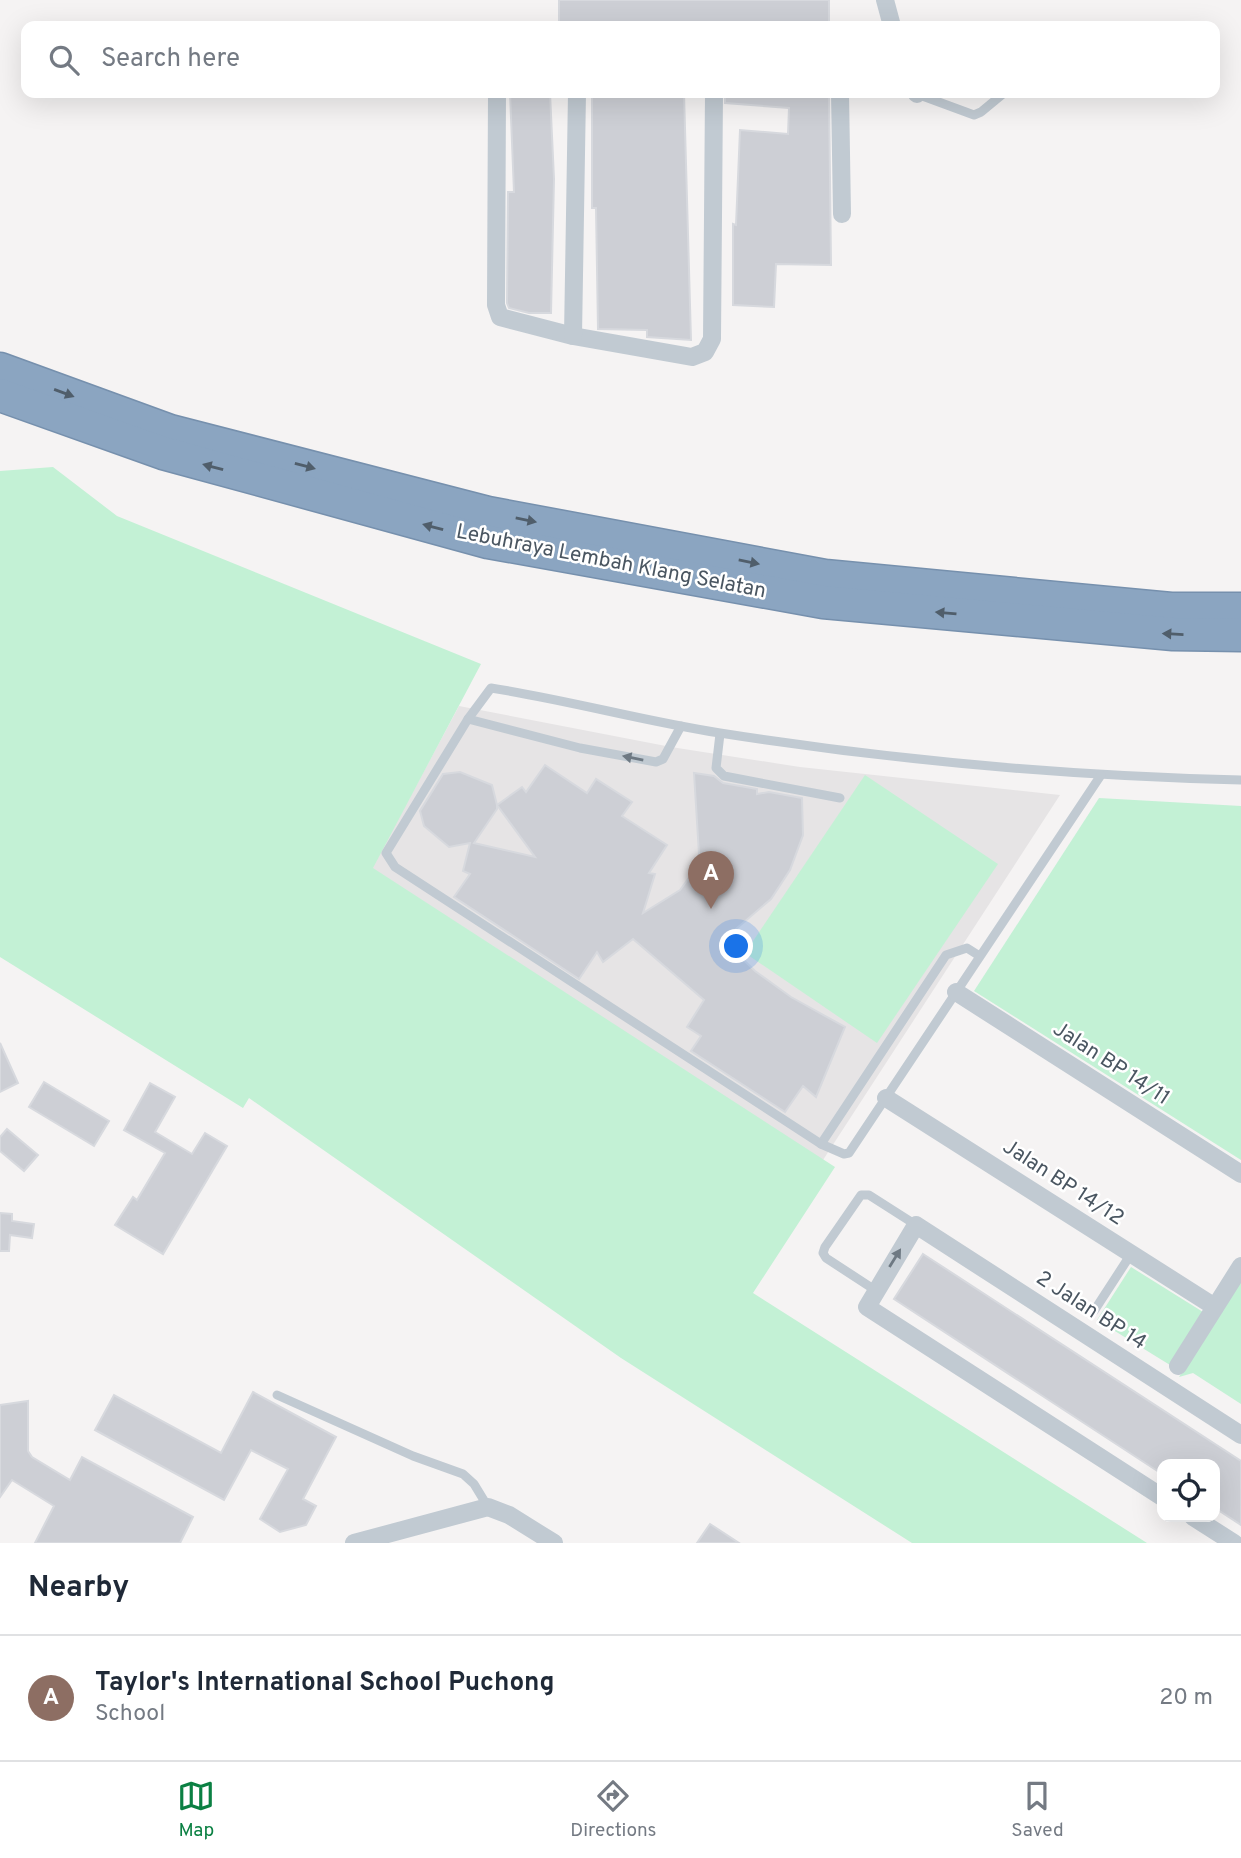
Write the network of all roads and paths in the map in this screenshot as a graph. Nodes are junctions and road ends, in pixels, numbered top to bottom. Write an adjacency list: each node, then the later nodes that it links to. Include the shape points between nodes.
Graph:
1 (886, 0): 2 (street)
2 (891, 21)
3 (497, 98): 10 (street, via 497,312 506,320)
4 (577, 98): 10 (street)
5 (714, 98): 10 (street, via 709,346 700,356 692,357)
6 (840, 98): 9 (street)
7 (928, 98): 8 (lane, via 974,115)
8 (997, 98)
9 (842, 214)
10 (573, 336)
11 (0, 369): 13 (highway, Lebuhraya Lembah Klang Selatan, one-way to 13, via 170,431 502,516 825,576 1171,609)
12 (0, 394): 14 (highway, Lebuhraya Lembah Klang Selatan, one-way to 12, via 1173,634 823,602 488,542 163,453)
13 (1241, 609)
14 (1241, 635)
15 (468, 719): 16 (lane, via 491,688); 16 (lane, one-way to 15, via 663,760 656,762); 24 (lane, via 386,853 388,861)
16 (681, 726): 17 (lane)
17 (720, 734): 18 (lane); 20 (lane, via 716,768 724,776)
18 (1101, 775): 19 (lane); 21 (lane)
19 (1241, 780)
20 (840, 797)
21 (978, 955): 22 (lane); 24 (lane, via 967,948 946,955)
22 (956, 992): 23 (lane); 25 (street, Jalan BP 14/11)
23 (886, 1098): 24 (lane, via 849,1153); 27 (street, Jalan BP 14/12)
24 (821, 1144)
25 (1241, 1174)
26 (916, 1225): 29 (street, one-way to 26); 29 (lane, via 869,1195 861,1195 825,1247 826,1258); 34 (street, 2 Jalan BP 14)
27 (1131, 1254): 30 (street, Jalan BP 14/12); 31 (lane)
28 (1241, 1266): 30 (street)
29 (875, 1290): 35 (street, via 868,1301 871,1311)
30 (1215, 1307): 32 (street)
31 (1094, 1311)
32 (1178, 1366)
33 (277, 1395): 36 (lane, via 463,1475)
34 (1241, 1435)
35 (1157, 1494)
36 (488, 1507): 38 (street); 39 (street)
37 (1200, 1522): 40 (street)
38 (365, 1542)
39 (554, 1543)
40 (1234, 1543)

